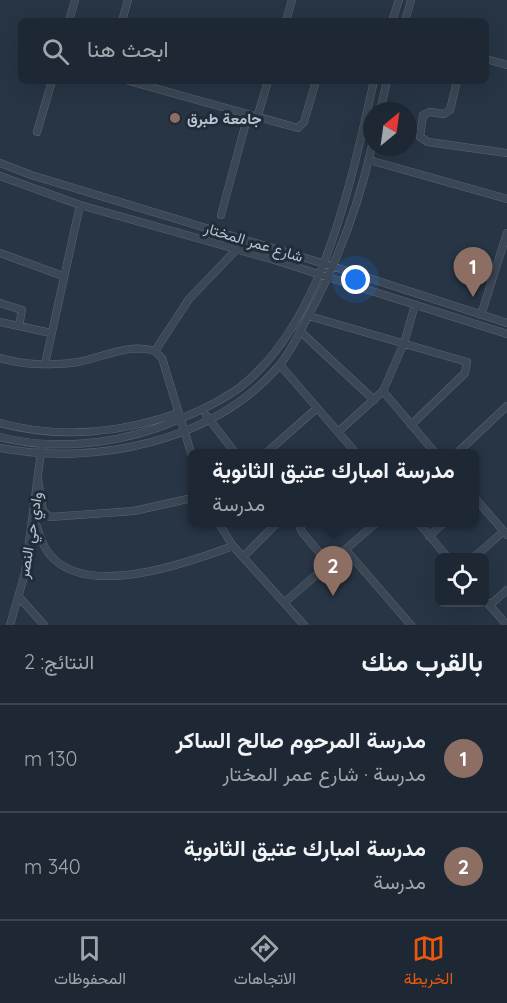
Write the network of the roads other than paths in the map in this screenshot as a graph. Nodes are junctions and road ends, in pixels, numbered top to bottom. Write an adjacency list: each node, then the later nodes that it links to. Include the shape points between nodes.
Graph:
1 (75, 0): 6 (street)
2 (128, 0): 7 (street)
3 (292, 0): 8 (street)
4 (399, 0): 9 (street)
5 (411, 0): 10 (street)
6 (70, 18)
7 (123, 18)
8 (287, 18)
9 (393, 18)
10 (406, 18)
11 (489, 60): 12 (street)
12 (507, 65)
13 (51, 84): 23 (street)
14 (140, 84): 21 (street)
15 (267, 84): 22 (street)
16 (315, 84): 22 (street, via 301,127)
17 (373, 84): 36 (street, via 349,191)
18 (386, 84): 20 (street)
19 (457, 84): 24 (street, via 450,110 423,115 420,137 428,142)
20 (382, 102)
21 (248, 115): 22 (street); 31 (street)
22 (257, 118)
23 (37, 132)
24 (507, 153)
25 (370, 156): 26 (street)
26 (369, 160): 29 (street); 37 (street)
27 (0, 163): 36 (street, شارع عمر المختار, via 31,176)
28 (0, 176): 30 (street, شارع عمر المختار)
29 (507, 200)
30 (80, 205): 33 (street, شارع عمر المختار); 39 (street)
31 (221, 215)
32 (507, 233): 35 (street)
33 (237, 249): 38 (street, شارع عمر المختار); 52 (street, via 189,299)
34 (0, 254): 39 (street)
35 (504, 259): 43 (street)
36 (323, 263): 37 (street, شارع عمر المختار); 38 (street)
37 (335, 267): 40 (street); 43 (street, شارع عمر المختار)
38 (319, 274): 40 (street, شارع عمر المختار); 60 (street, via 291,328 261,368 230,395)
39 (63, 276): 49 (street)
40 (330, 277): 42 (street, شارع عمر المختار); 44 (street)
41 (0, 303): 47 (street, via 22,310)
42 (415, 305): 50 (street, شارع عمر المختار); 51 (street)
43 (481, 315): 46 (street, شارع عمر المختار)
44 (309, 316): 48 (street); 51 (street)
45 (0, 322): 47 (street)
46 (507, 323)
47 (19, 326): 49 (street)
48 (300, 331): 55 (street); 57 (street)
49 (51, 333): 54 (street)
50 (507, 334)
51 (404, 343): 56 (street); 64 (street, via 463,359 468,365 451,389)
52 (155, 351): 54 (street, via 138,348 78,362); 61 (street, via 162,358)
53 (0, 358): 54 (street)
54 (45, 364)
55 (280, 365): 59 (street); 62 (street, via 264,382)
56 (383, 392): 57 (street); 64 (street)
57 (374, 400): 66 (street)
58 (507, 406): 75 (street)
59 (317, 408): 66 (street); 72 (street)
60 (202, 410): 61 (street); 62 (street)
61 (178, 416): 63 (street, via 129,427 79,432 39,431); 65 (street); 68 (street, via 111,440)
62 (208, 418): 65 (street); 71 (street)
63 (0, 423)
64 (411, 425): 74 (street)
65 (183, 431): 70 (street); 76 (street, via 133,446)
66 (338, 432): 73 (street)
67 (0, 437): 68 (street)
68 (42, 444): 76 (street, وادي حي النصر)
69 (0, 448): 76 (street)
70 (189, 449)
71 (233, 449)
72 (270, 449)
73 (353, 449)
74 (432, 449)
75 (460, 449)
76 (41, 455): 77 (street, وادي حي النصر)
77 (38, 480): 78 (street, via 43,511 50,517 134,511); 80 (street, وادي حي النصر)
78 (188, 499)
79 (479, 503): 87 (street)
80 (34, 518): 89 (street, via 52,558 82,573 114,575 173,566); 96 (street, وادي حي النصر)
81 (221, 527): 89 (street)
82 (273, 527): 93 (street)
83 (302, 527): 94 (street)
84 (371, 527): 90 (street)
85 (422, 527): 88 (street)
86 (439, 527): 88 (street)
87 (505, 533): 92 (street)
88 (429, 536): 91 (street)
89 (233, 546): 93 (street)
90 (346, 550): 94 (street); 103 (street)
91 (444, 553)
92 (479, 553)
93 (243, 557): 98 (street)
94 (329, 564): 98 (street)
95 (507, 590): 97 (street)
96 (19, 597): 100 (street, وادي حي النصر); 101 (street)
97 (489, 601)
98 (285, 602): 102 (street)
99 (489, 604): 104 (street)
100 (10, 625)
101 (45, 625)
102 (304, 625)
103 (411, 625)
104 (507, 625)

